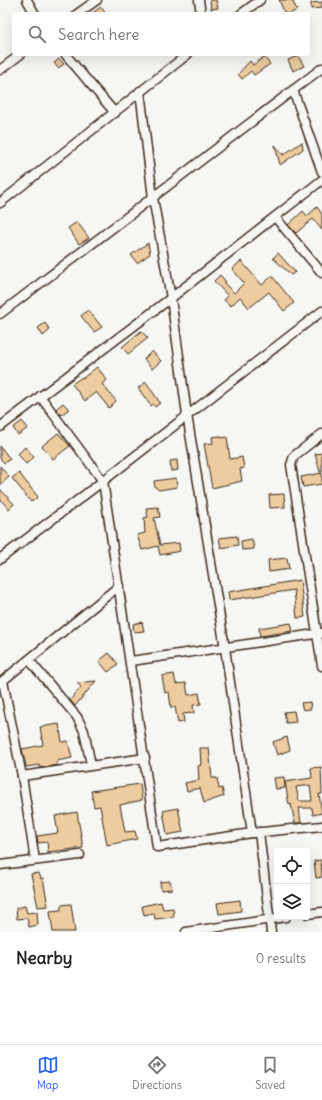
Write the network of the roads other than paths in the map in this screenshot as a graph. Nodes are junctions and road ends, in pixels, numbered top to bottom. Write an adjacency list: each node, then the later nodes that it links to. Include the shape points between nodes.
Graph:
1 (27, 0): 5 (street)
2 (97, 0): 6 (street)
3 (198, 0): 7 (street)
4 (260, 0): 8 (street)
5 (34, 12)
6 (80, 12)
7 (201, 12)
8 (244, 12)
9 (18, 56): 13 (street)
10 (67, 56): 16 (street)
11 (185, 56): 15 (street)
12 (322, 68): 14 (street)
13 (0, 70)
14 (293, 90): 17 (street); 19 (street)
15 (140, 91): 16 (street); 19 (street)
16 (115, 113): 20 (street)
17 (322, 172)
18 (322, 180): 21 (street)
19 (153, 198): 23 (street); 25 (street)
20 (0, 203)
21 (275, 217): 22 (street); 23 (street)
22 (322, 273)
23 (171, 298): 26 (street); 27 (street)
24 (322, 311): 27 (street)
25 (0, 314)
26 (40, 396): 28 (street); 30 (street)
27 (187, 415): 30 (street); 34 (street)
28 (0, 427)
29 (322, 434): 33 (street, via 294,456 291,462)
30 (103, 481): 31 (street); 32 (street)
31 (0, 559)
32 (119, 586): 35 (street); 36 (street)
33 (319, 634): 34 (street); 37 (street)
34 (225, 648): 36 (street); 43 (street)
35 (29, 660): 38 (street); 40 (street, via 81,724)
36 (131, 660): 39 (street)
37 (322, 666)
38 (2, 682): 41 (street)
39 (145, 758): 40 (street); 43 (street, via 157,847)
40 (91, 765): 41 (street)
41 (22, 776): 45 (street)
42 (322, 826): 43 (street)
43 (256, 832): 50 (street)
44 (80, 855): 45 (street)
45 (35, 860): 46 (street)
46 (0, 865)
47 (322, 912): 48 (street)
48 (310, 914)
49 (274, 918): 50 (street)
50 (270, 919): 51 (street); 52 (street)
51 (186, 932)
52 (271, 932)

